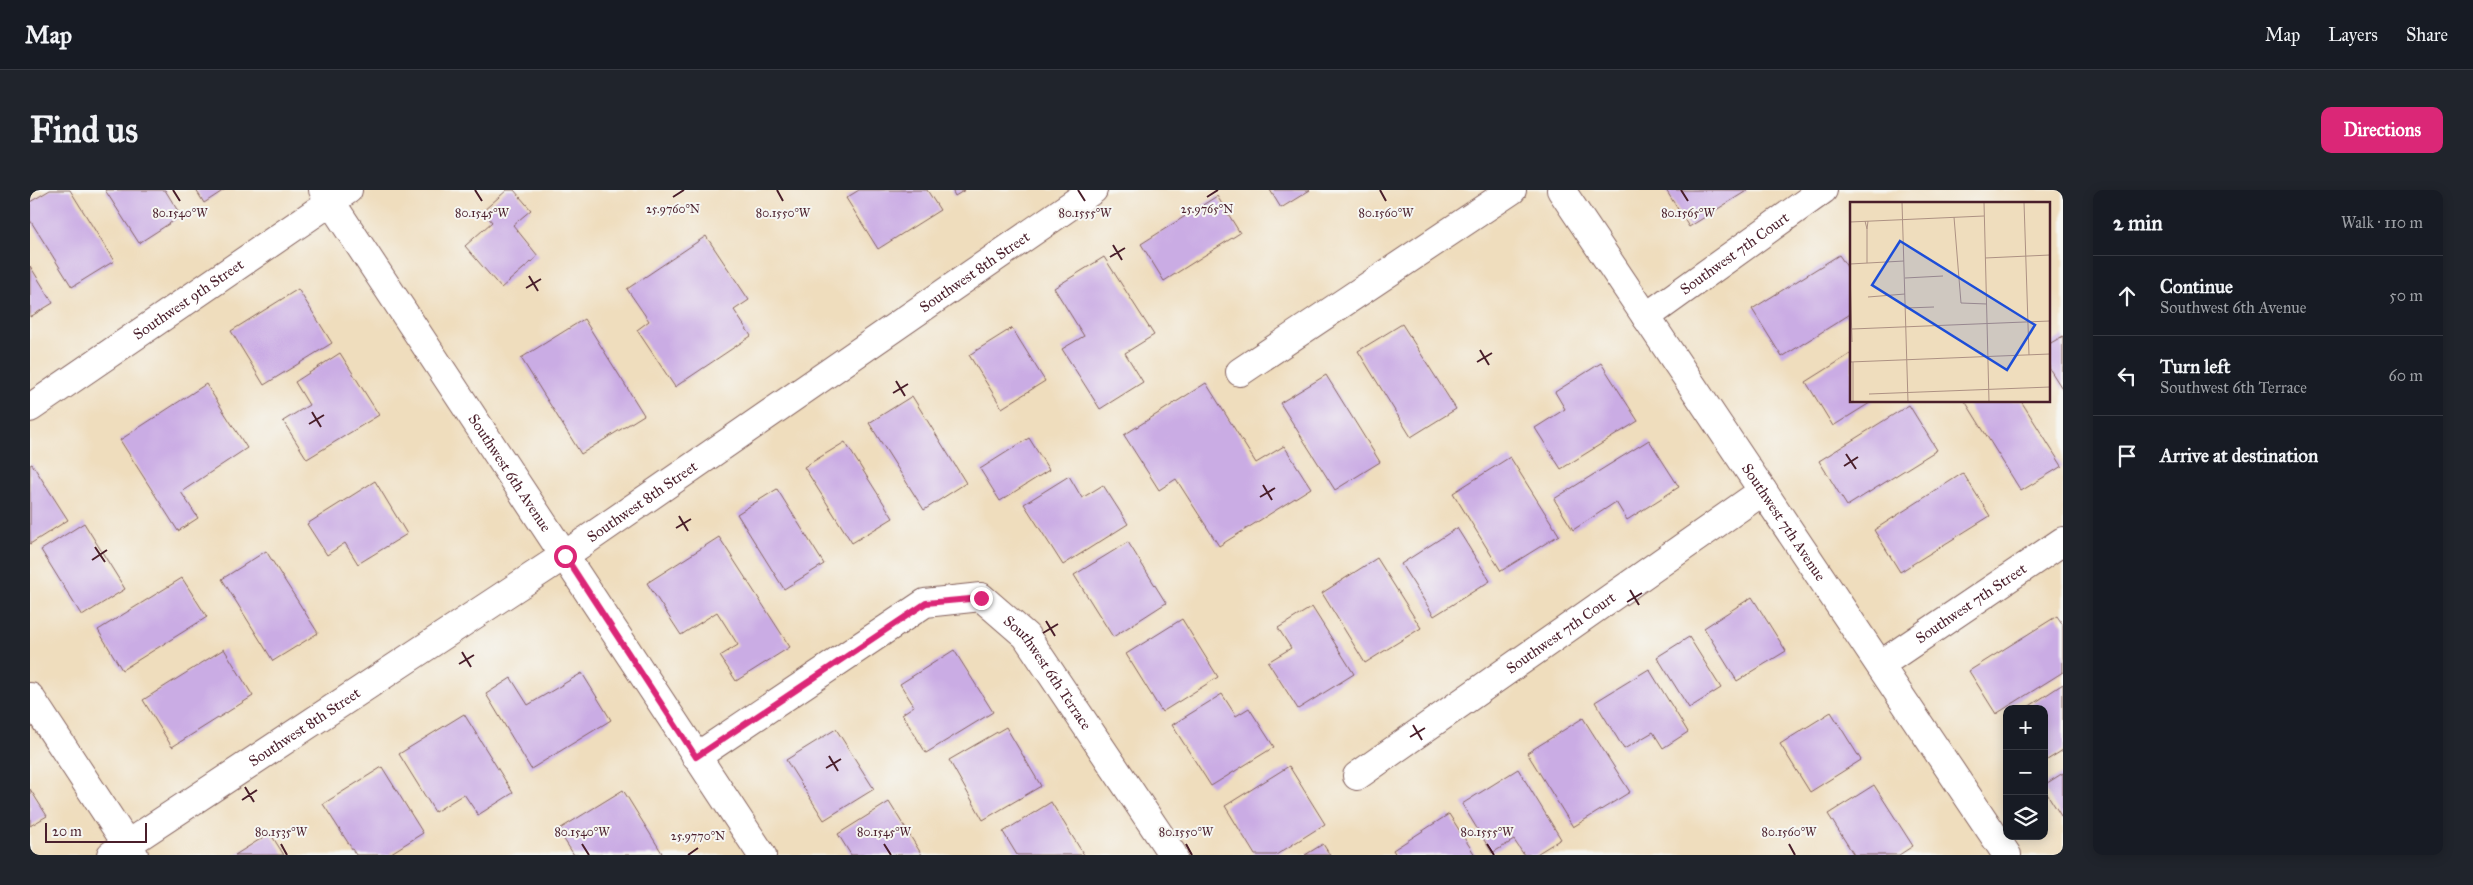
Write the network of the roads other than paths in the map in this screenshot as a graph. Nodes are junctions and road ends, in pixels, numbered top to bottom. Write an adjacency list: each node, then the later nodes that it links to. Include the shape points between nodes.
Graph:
1 (1093, 190): 11 (street, Southwest 8th Street)
2 (1512, 190): 7 (street)
3 (1561, 190): 6 (street, Southwest 7th Avenue)
4 (1823, 190): 6 (street, Southwest 7th Court)
5 (334, 194): 8 (street, Southwest 9th Street); 11 (street, Southwest 6th Avenue)
6 (1646, 316): 9 (street, Southwest 7th Avenue)
7 (1240, 372)
8 (30, 408)
9 (1763, 491): 12 (street, Southwest 7th Avenue); 15 (street, Southwest 7th Court)
10 (2063, 541): 12 (street, Southwest 7th Street)
11 (565, 556): 14 (street, Southwest 6th Avenue); 16 (street, Southwest 8th Street)
12 (1880, 665): 19 (street, Southwest 7th Avenue)
13 (30, 697): 16 (street)
14 (696, 757): 17 (street, Southwest 6th Avenue); 18 (street, Southwest 6th Terrace, via 926,603 981,598 1026,636)
15 (1357, 776)
16 (123, 851)
17 (762, 855)
18 (1173, 855)
19 (2007, 855)

